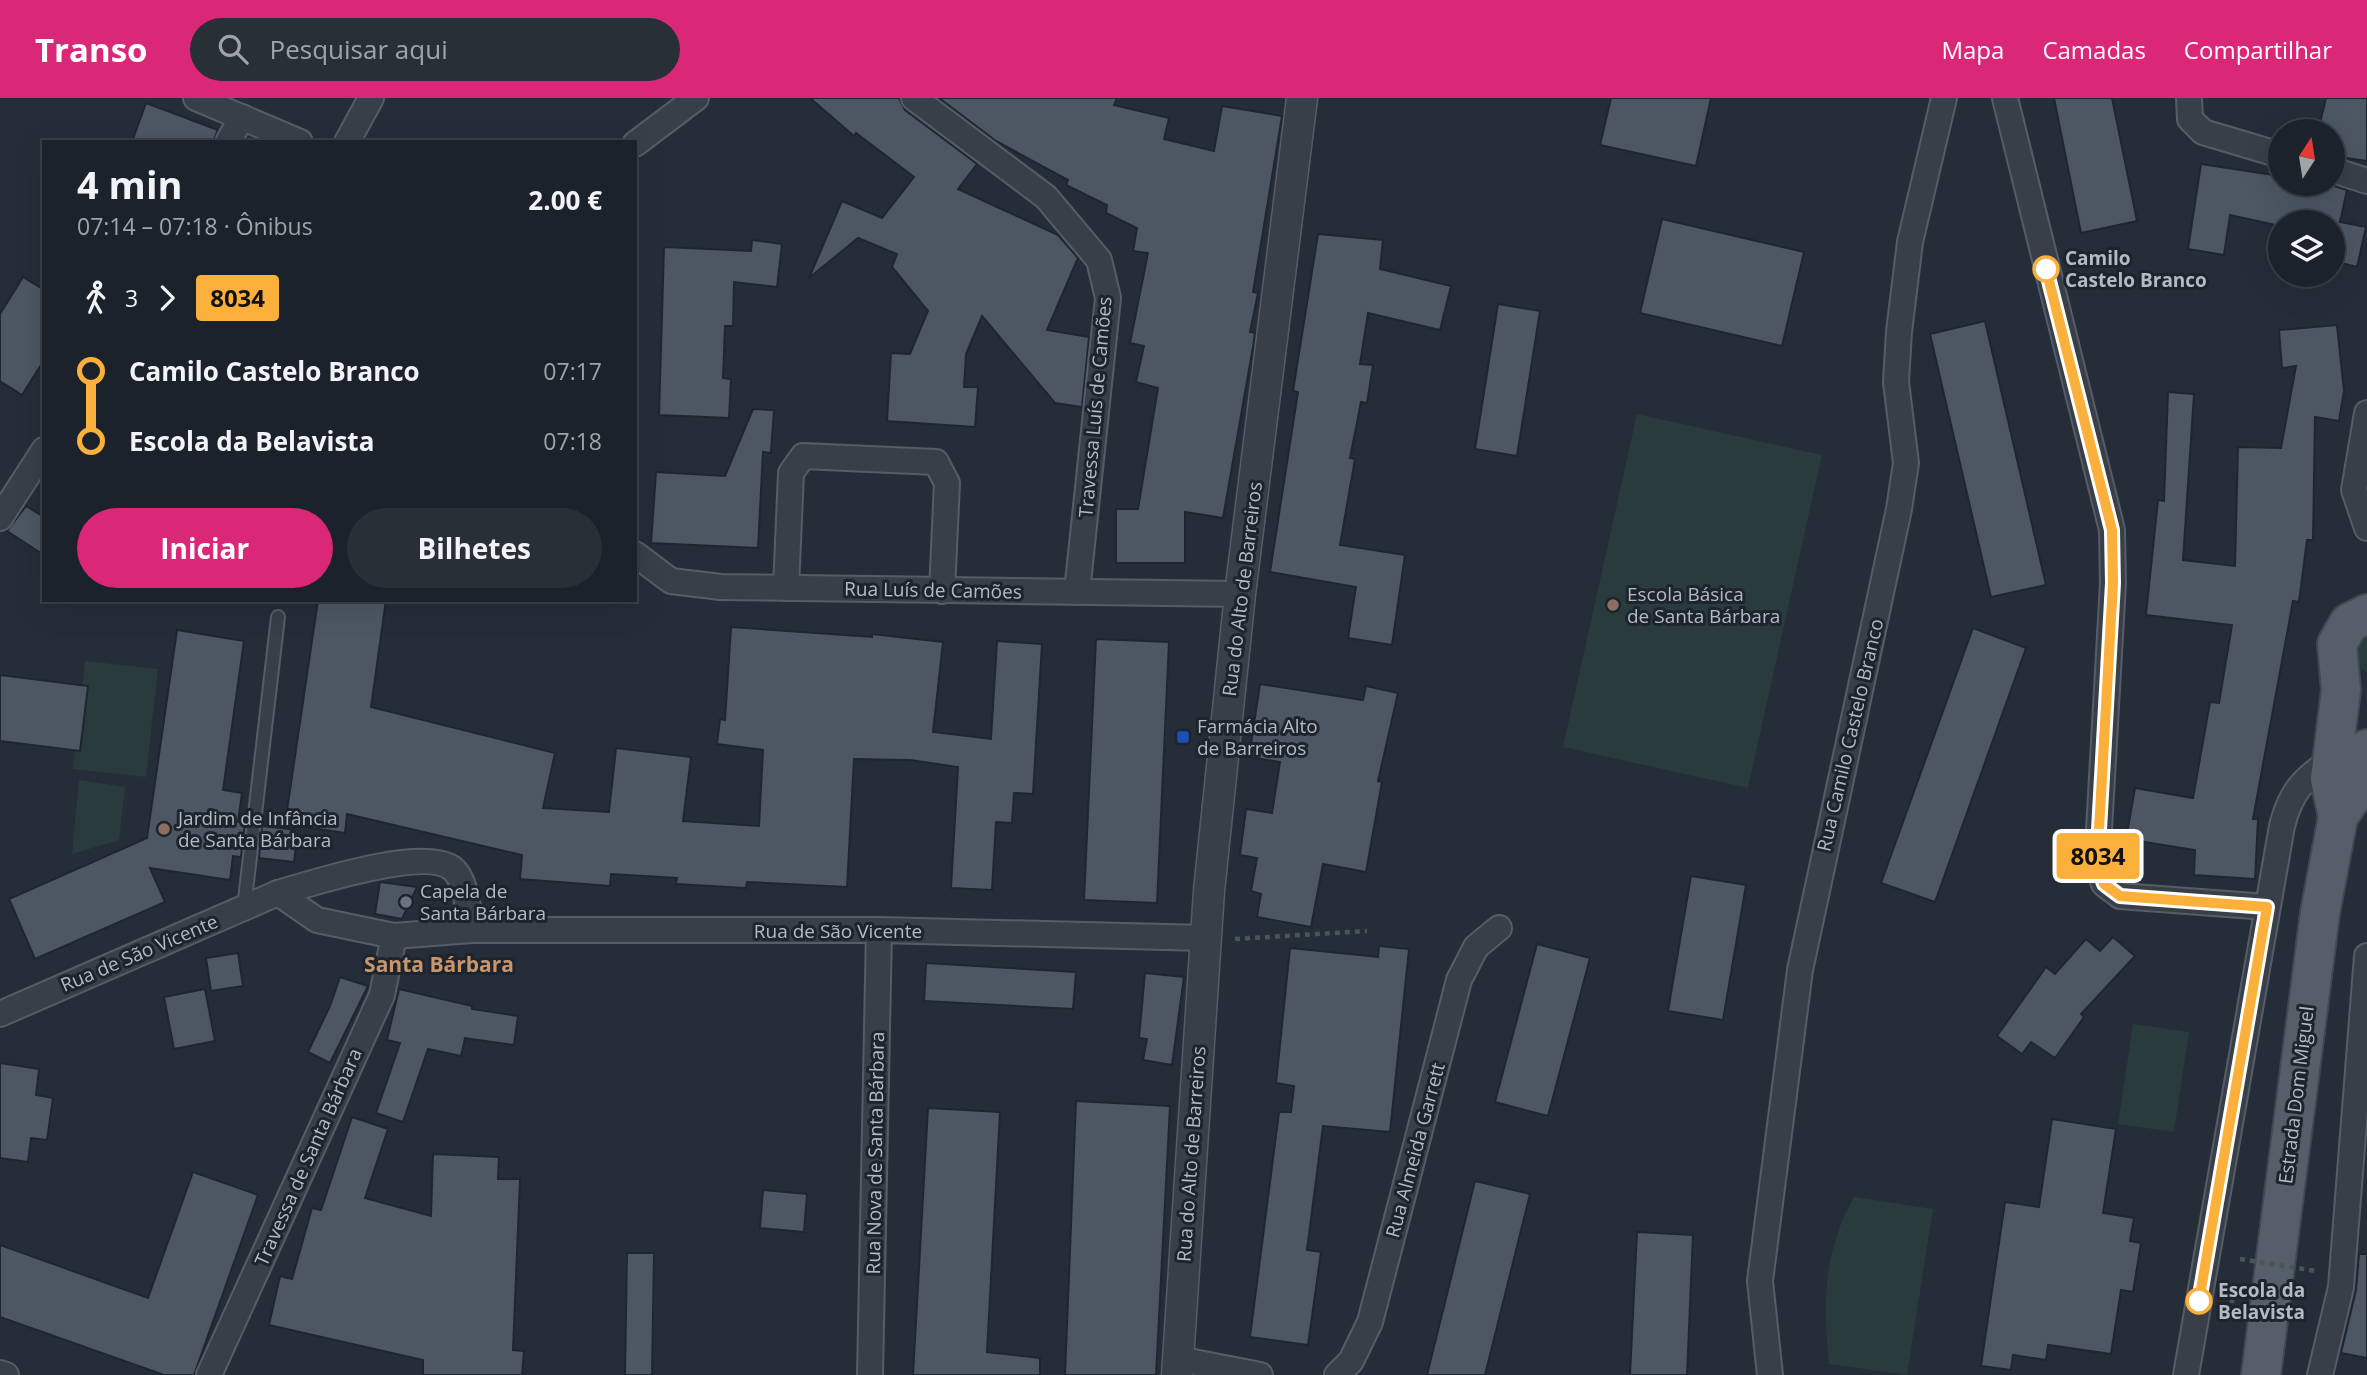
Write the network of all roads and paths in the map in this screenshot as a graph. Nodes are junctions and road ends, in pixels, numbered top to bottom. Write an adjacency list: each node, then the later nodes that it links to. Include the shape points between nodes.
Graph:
1 (196, 98): 9 (street)
2 (696, 98): 13 (street)
3 (914, 98): 24 (street, Travessa Luís de Camões, via 1046,197 1099,260 1108,298)
4 (1302, 98): 25 (street, Rua do Alto de Barreiros)
5 (1944, 98): 50 (street, Rua Camilo Castelo Branco, via 1910,242 1899,332 1896,382 1906,463 1899,509 1800,970 1760,1280)
6 (2005, 98): 31 (street, via 2112,530 2097,865 2104,884 2120,896)
7 (2189, 98): 14 (street, via 2190,119 2203,132)
8 (361, 102): 12 (street)
9 (242, 117): 10 (street); 11 (street)
10 (229, 140)
11 (295, 140)
12 (348, 140)
13 (637, 142)
14 (2268, 151)
15 (2345, 174): 16 (street)
16 (2367, 181)
17 (2367, 413): 20 (street, via 2354,490)
18 (42, 453): 19 (street)
19 (0, 518)
20 (2367, 528)
21 (637, 556): 22 (street, Rua Luís de Camões, via 671,581)
22 (786, 588): 23 (street, Rua Luís de Camões); 23 (street, via 791,473 803,456 936,461 947,483)
23 (942, 592): 24 (street, Rua Luís de Camões)
24 (1077, 592): 25 (street, Rua Luís de Camões)
25 (1240, 594): 38 (street, Rua do Alto de Barreiros)
26 (2365, 611): 28 (main road, Estrada Dom Miguel, via 2341,632 2337,657)
27 (278, 617): 32 (lane)
28 (2354, 679): 29 (main road, Estrada Dom Miguel, via 2342,690)
29 (2357, 763): 31 (street, via 2303,781 2289,800); 52 (main road, Estrada Dom Miguel, via 2356,790 2338,817 2320,912)
30 (278, 893): 32 (street, Rua de São Vicente); 34 (street, Rua de São Vicente, via 406,861 441,863 461,879); 37 (street, Rua de São Vicente, via 317,920)
31 (2267, 907): 51 (street)
32 (244, 908): 40 (street, Rua de São Vicente)
33 (1499, 928): 49 (street, Rua Almeida Garrett, via 1476,947 1459,980 1370,1322 1351,1362)
34 (472, 930): 35 (street, Rua de São Vicente); 37 (street, Rua de São Vicente)
35 (879, 930): 38 (street, Rua de São Vicente); 47 (street, Rua Nova de Santa Bárbara)
36 (1367, 931): 38 (path)
37 (394, 936): 46 (street, Travessa de Santa Bárbara, via 382,995)
38 (1213, 939): 43 (street, Rua do Alto de Barreiros)
39 (2367, 956): 53 (street, via 2341,1287)
40 (0, 1014)
41 (2240, 1259): 42 (path, bridge)
42 (2316, 1270)
43 (1177, 1367): 48 (street)
44 (0, 1373): 45 (street)
45 (6, 1375)
46 (209, 1375)
47 (870, 1375)
48 (1260, 1375)
49 (1337, 1375)
50 (1770, 1375)
51 (2186, 1375)
52 (2261, 1375)
53 (2320, 1375)

